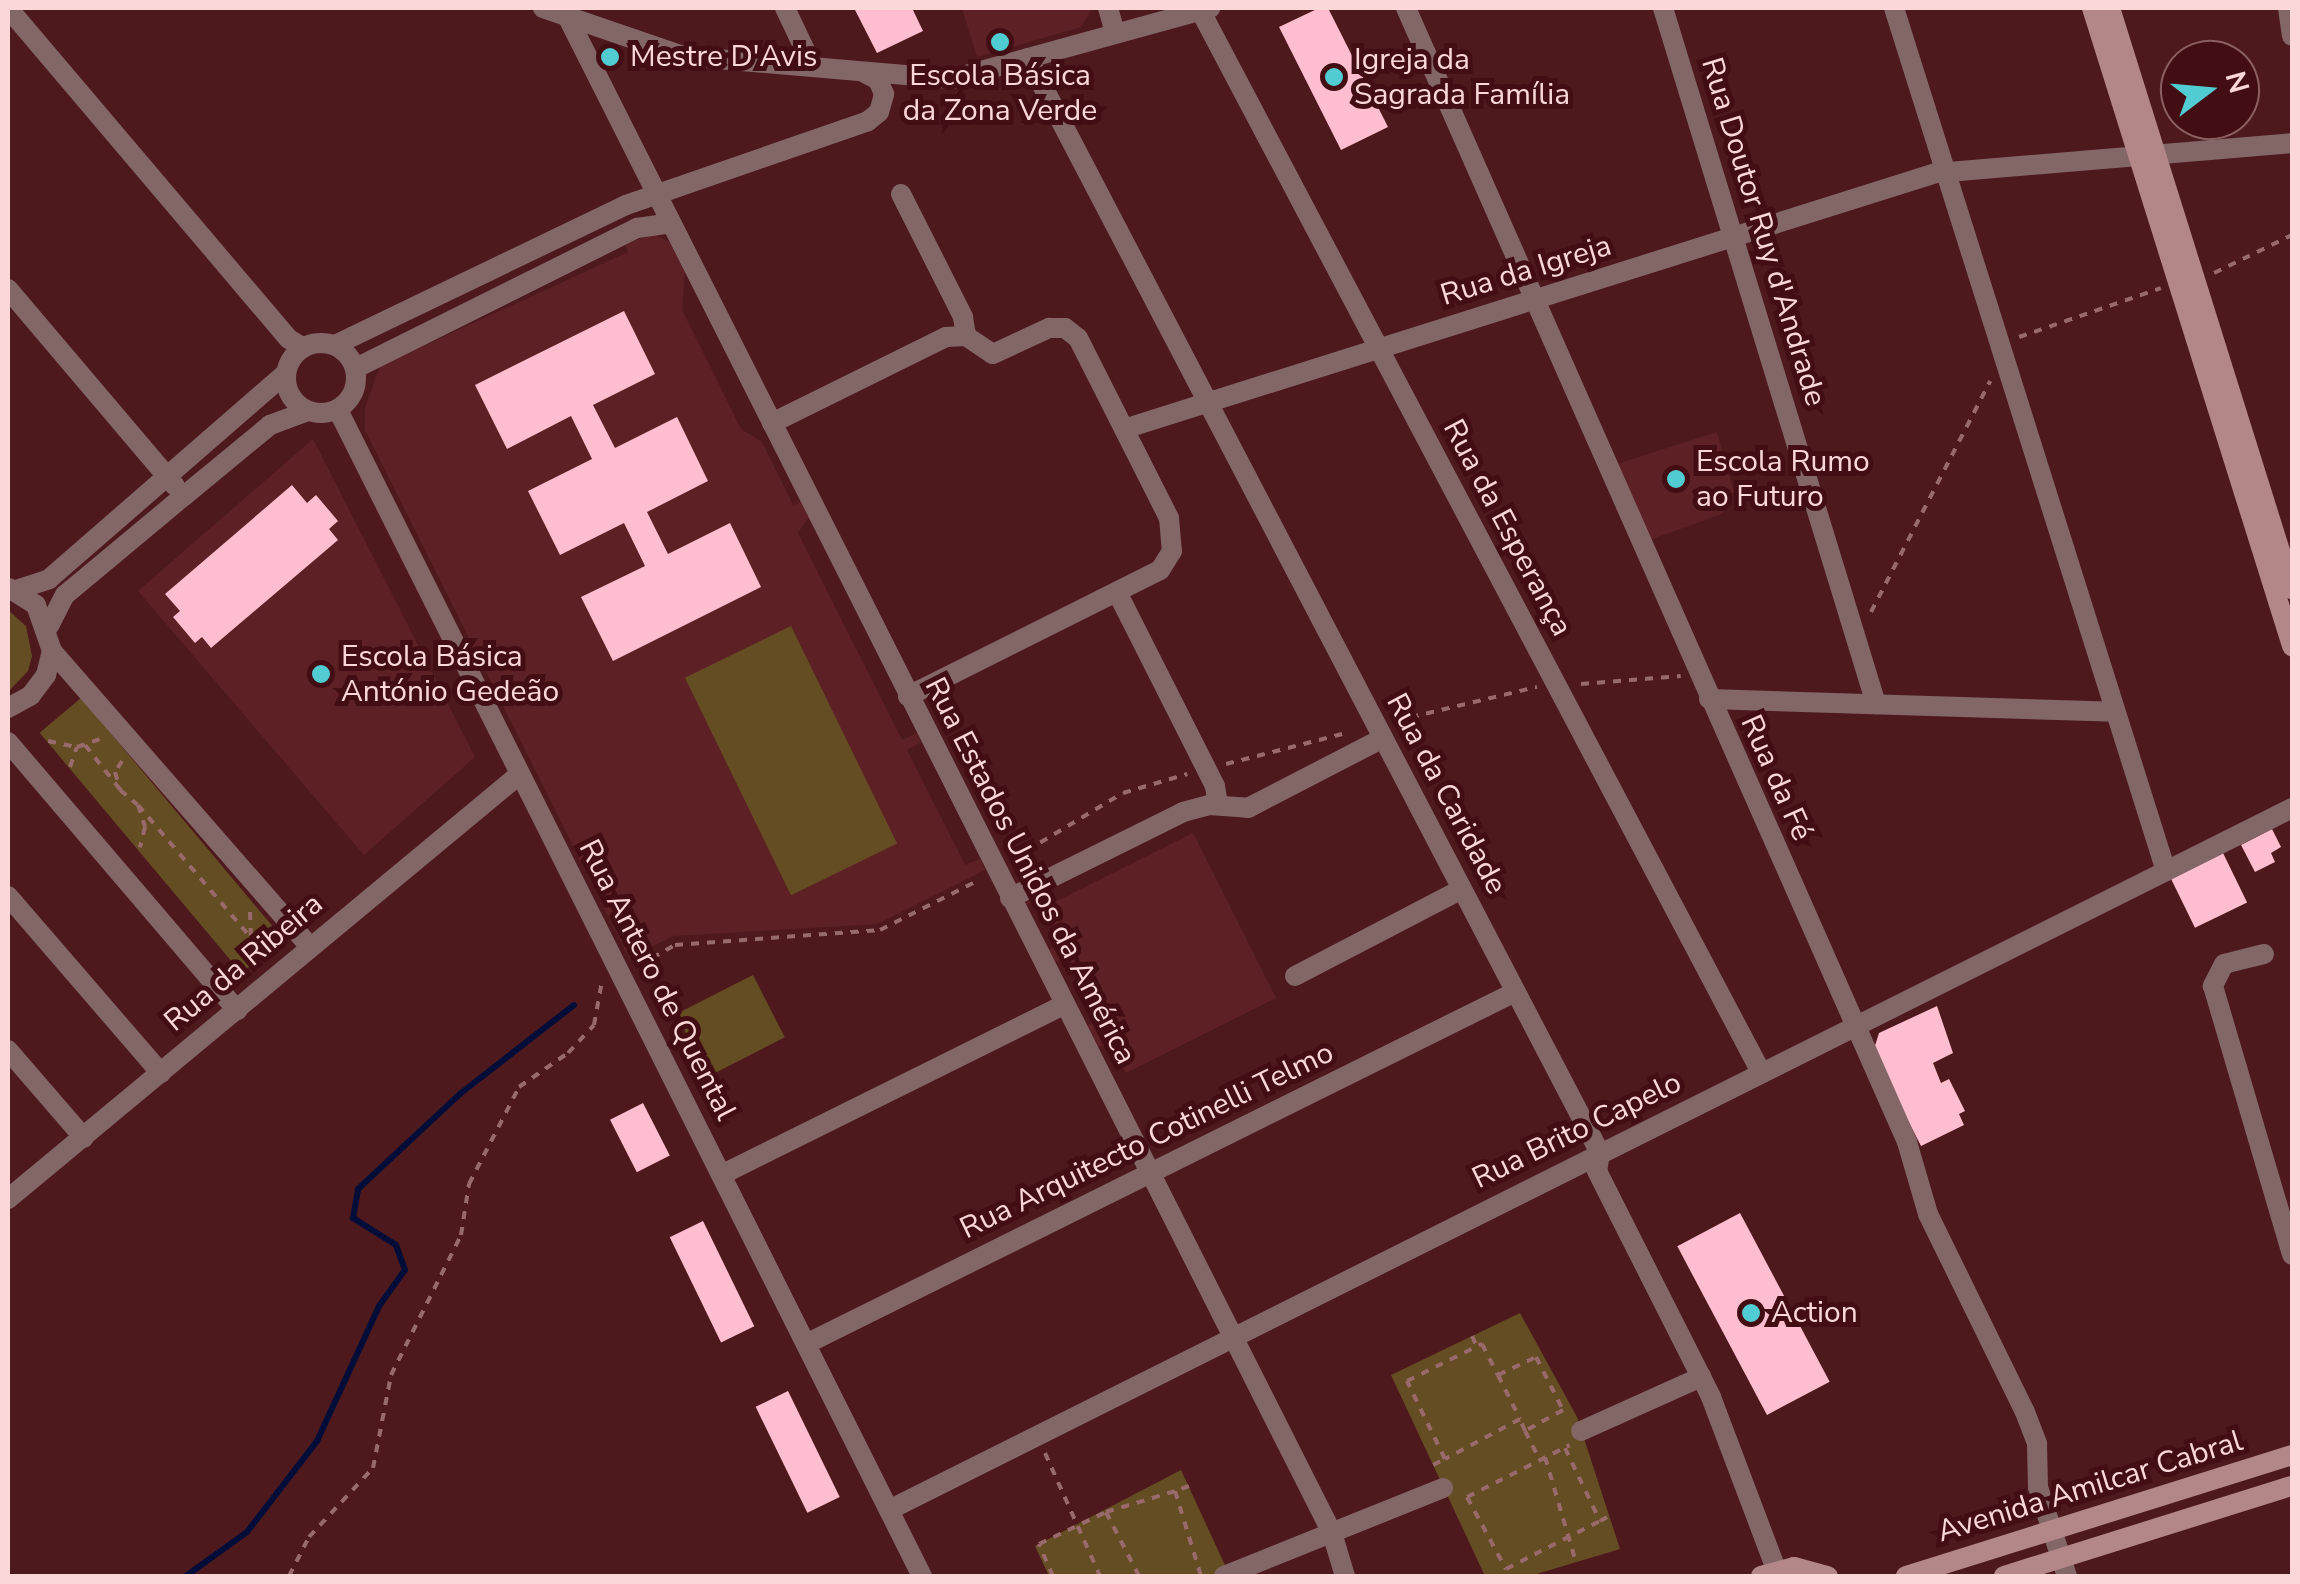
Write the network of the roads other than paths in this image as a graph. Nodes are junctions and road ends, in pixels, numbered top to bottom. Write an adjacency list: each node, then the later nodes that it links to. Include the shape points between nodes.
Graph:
1 (8, 8): 30 (street, via 289,339)
2 (543, 8): 12 (street)
3 (785, 8): 16 (street)
4 (1108, 8): 13 (street)
5 (1406, 8): 27 (street, Rua da Fé)
6 (1663, 8): 24 (street, Rua Doutor Ruy d'Andrade)
7 (1894, 8): 20 (street)
8 (2092, 8): 19 (street)
9 (2110, 8): 19 (street)
10 (2288, 8): 14 (street)
11 (1203, 9): 13 (street); 31 (street, Rua da Esperança)
12 (565, 12): 16 (street, via 683,56); 21 (street, Rua Estados Unidos da América)
13 (1115, 33): 15 (street)
14 (2292, 36)
15 (1028, 58): 17 (street, via 952,79); 34 (street, Rua da Caridade)
16 (813, 67): 17 (street)
17 (861, 71): 21 (street, via 882,86 883,106 874,118)
18 (2292, 143): 19 (street, Rua da Igreja)
19 (2148, 158): 20 (street, Rua da Igreja); 25 (street)
20 (1946, 173): 24 (street, Rua da Igreja); 51 (street)
21 (657, 194): 23 (street, Rua Estados Unidos da América); 29 (street)
22 (901, 194): 28 (street)
23 (671, 223): 32 (street, via 636,228); 37 (street, Rua Estados Unidos da América)
24 (1733, 238): 27 (street, Rua da Igreja); 49 (street, Rua Doutor Ruy d'Andrade)
25 (2187, 281): 42 (street); 45 (street)
26 (8, 290): 39 (street)
27 (1534, 300): 31 (street, Rua da Igreja); 47 (street, Rua da Fé)
28 (966, 336): 37 (street, via 946,337); 38 (street, via 993,354 1049,328 1066,328 1078,338)
29 (334, 345): 30 (street); 32 (street)
30 (304, 348): 33 (street)
31 (1378, 349): 34 (street, Rua da Igreja); 69 (street, Rua da Esperança)
32 (356, 368): 35 (street, via 351,399)
33 (286, 373): 36 (street, via 288,389); 39 (street)
34 (1208, 402): 38 (street, Rua da Igreja); 52 (street, Rua da Caridade)
35 (338, 410): 36 (street); 54 (street, Rua Antero de Quental)
36 (308, 411): 40 (street, via 270,425)
37 (772, 423): 48 (street, Rua Estados Unidos da América)
38 (1124, 429): 43 (street, via 1173,528 1172,551 1160,570)
39 (168, 478): 40 (street); 41 (street, via 49,579)
40 (184, 496): 44 (street, via 65,595)
41 (12, 589): 44 (street)
42 (2292, 589)
43 (1118, 592): 48 (street); 55 (street)
44 (49, 626): 46 (street)
45 (2292, 646)
46 (52, 651): 50 (street, via 31,695); 61 (street)
47 (1704, 690): 49 (street); 67 (street, Rua da Fé)
48 (908, 696): 60 (street, Rua Estados Unidos da América)
49 (1876, 704): 51 (street)
50 (8, 708)
51 (2115, 712): 57 (street)
52 (1380, 732): 55 (street, via 1254,806); 58 (street, Rua da Caridade)
53 (8, 742): 66 (street)
54 (520, 774): 61 (street, Rua da Ribeira); 74 (street, Rua Antero de Quental, via 614,975)
55 (1218, 805): 60 (street, via 1182,812)
56 (2292, 808): 57 (street, Rua Brito Capelo)
57 (2166, 871): 67 (street, Rua Brito Capelo)
58 (1462, 889): 63 (street); 64 (street, Rua da Caridade)
59 (8, 896): 70 (street)
60 (1010, 898): 65 (street, Rua Estados Unidos da América)
61 (310, 948): 66 (street, Rua da Ribeira)
62 (2264, 954): 76 (street, via 2224,964 2212,986)
63 (1295, 976)
64 (1516, 992): 72 (street, Rua da Caridade); 73 (street, Rua Arquitecto Cotinelli Telmo)
65 (1063, 1005): 73 (street, Rua Estados Unidos da América); 74 (street)
66 (237, 1010): 70 (street, Rua da Ribeira)
67 (1852, 1028): 69 (street, Rua Brito Capelo); 86 (street, Rua da Fé, via 1907,1142 1928,1214 2026,1412)
68 (8, 1050): 71 (street)
69 (1761, 1072): 72 (street, Rua Brito Capelo)
70 (162, 1073): 71 (street, Rua da Ribeira)
71 (84, 1138): 75 (street, Rua da Ribeira)
72 (1600, 1153): 78 (street, Rua Brito Capelo); 80 (street, Rua da Caridade, via 1597,1171)
73 (1148, 1174): 78 (street, Rua Estados Unidos da América); 79 (street, Rua Arquitecto Cotinelli Telmo)
74 (721, 1175): 79 (street, Rua Antero de Quental)
75 (8, 1200)
76 (2288, 1221): 77 (street)
77 (2292, 1255)
78 (1230, 1337): 85 (street, Rua Brito Capelo); 87 (street, Rua Estados Unidos da América)
79 (806, 1344): 85 (street, Rua Antero de Quental)
80 (1701, 1376): 81 (street); 89 (street, Rua da Caridade)
81 (1581, 1431)
82 (2292, 1455): 86 (street, Avenida Amilcar Cabral)
83 (2292, 1486): 88 (street, Avenida Amilcar Cabral)
84 (1447, 1496): 87 (street)
85 (889, 1510): 90 (street, Rua Antero de Quental)
86 (2052, 1526): 88 (street, Rua da Fé); 94 (street, Avenida Amilcar Cabral)
87 (1332, 1532): 91 (street); 92 (street, Rua Estados Unidos da América)
88 (2064, 1567): 95 (street, Avenida Amilcar Cabral)
89 (1769, 1573): 93 (street, via 1794,1566)
90 (922, 1576)
91 (1224, 1576)
92 (1346, 1576)
93 (1828, 1576)
94 (1906, 1576)
95 (2004, 1576)

